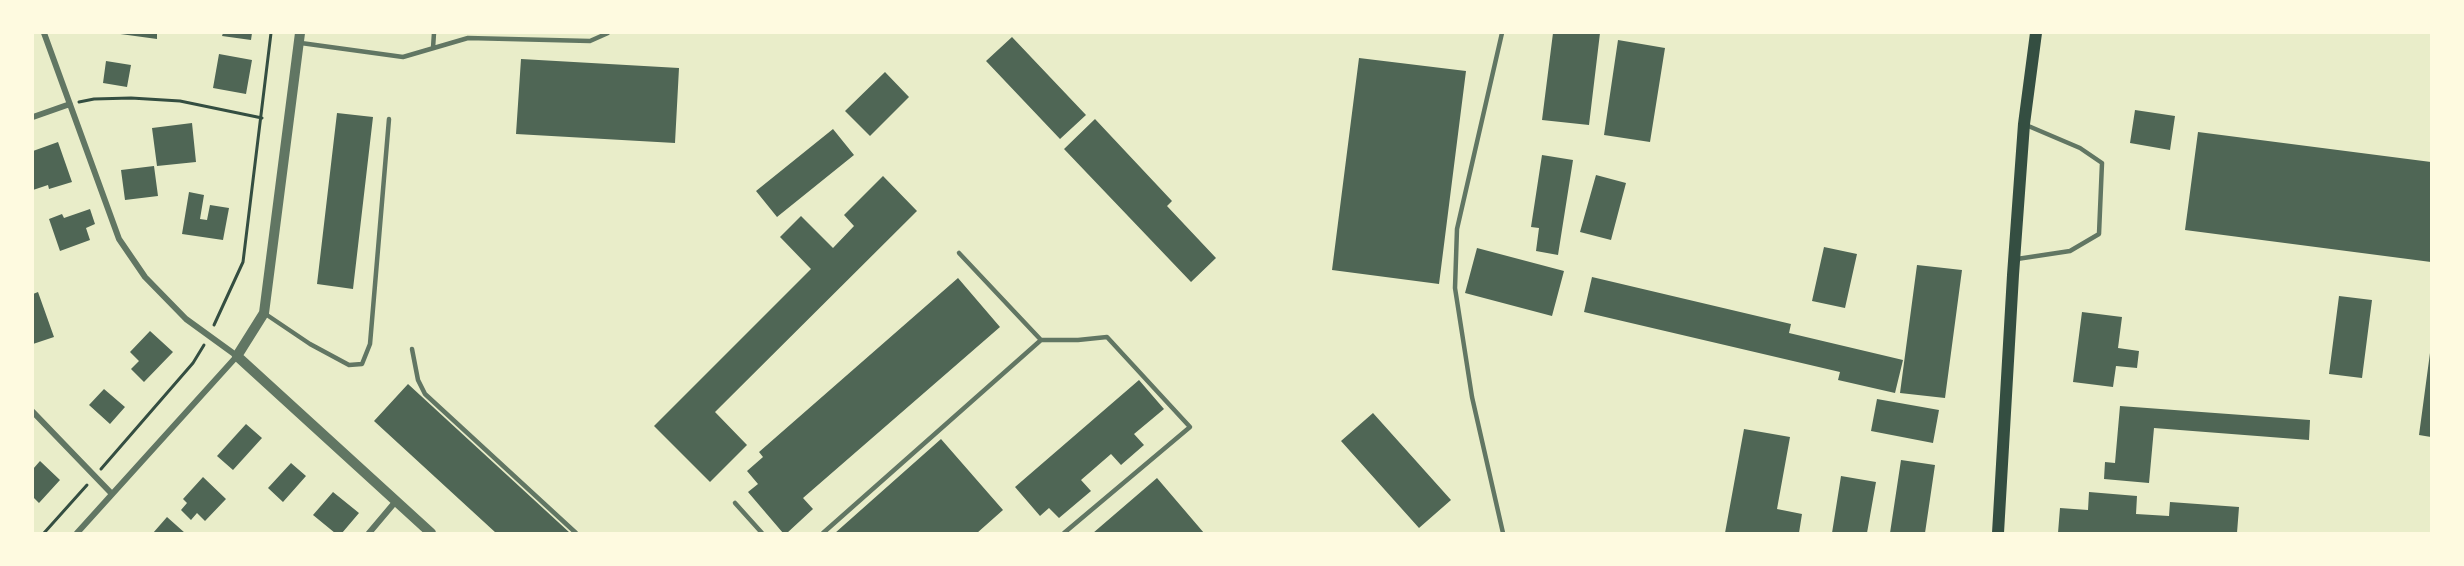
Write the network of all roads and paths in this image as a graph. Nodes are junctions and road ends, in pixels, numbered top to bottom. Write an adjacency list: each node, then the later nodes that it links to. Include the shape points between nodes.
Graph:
1 (44, 33): 9 (street)
2 (51, 33): 9 (street)
3 (271, 33): 13 (path)
4 (434, 33): 10 (lane)
5 (608, 33): 10 (lane, via 590,41 468,38)
6 (1502, 33): 36 (lane, via 1457,229 1455,288 1472,397)
7 (2036, 33): 15 (main road)
8 (299, 38): 10 (lane, via 403,57); 18 (street)
9 (46, 40): 11 (street)
10 (433, 48)
11 (70, 104): 12 (street); 13 (path, via 128,98 180,101); 19 (street, via 119,239 145,277 186,319)
12 (33, 117)
13 (262, 118): 19 (path, via 243,262)
14 (389, 119): 18 (lane, via 370,344 362,364 349,365)
15 (2024, 124): 17 (main road); 17 (lane, via 2080,148 2102,163 2099,234 2070,251)
16 (959, 253): 20 (lane)
17 (2014, 260): 37 (main road)
18 (264, 313): 22 (street)
19 (209, 336): 22 (street); 24 (path, via 193,363)
20 (1041, 340): 34 (lane); 35 (lane, via 1107,337 1190,428)
21 (412, 349): 32 (lane, via 425,394)
22 (237, 356): 25 (street); 26 (street)
23 (33, 412): 24 (street)
24 (95, 476): 25 (street); 28 (path)
25 (112, 494): 29 (street)
26 (396, 501): 30 (street); 31 (street)
27 (735, 503): 33 (lane)
28 (44, 533)
29 (77, 533)
30 (369, 533)
31 (430, 533)
32 (576, 533)
33 (762, 533)
34 (822, 533)
35 (1064, 533)
36 (1503, 533)
37 (1998, 533)

